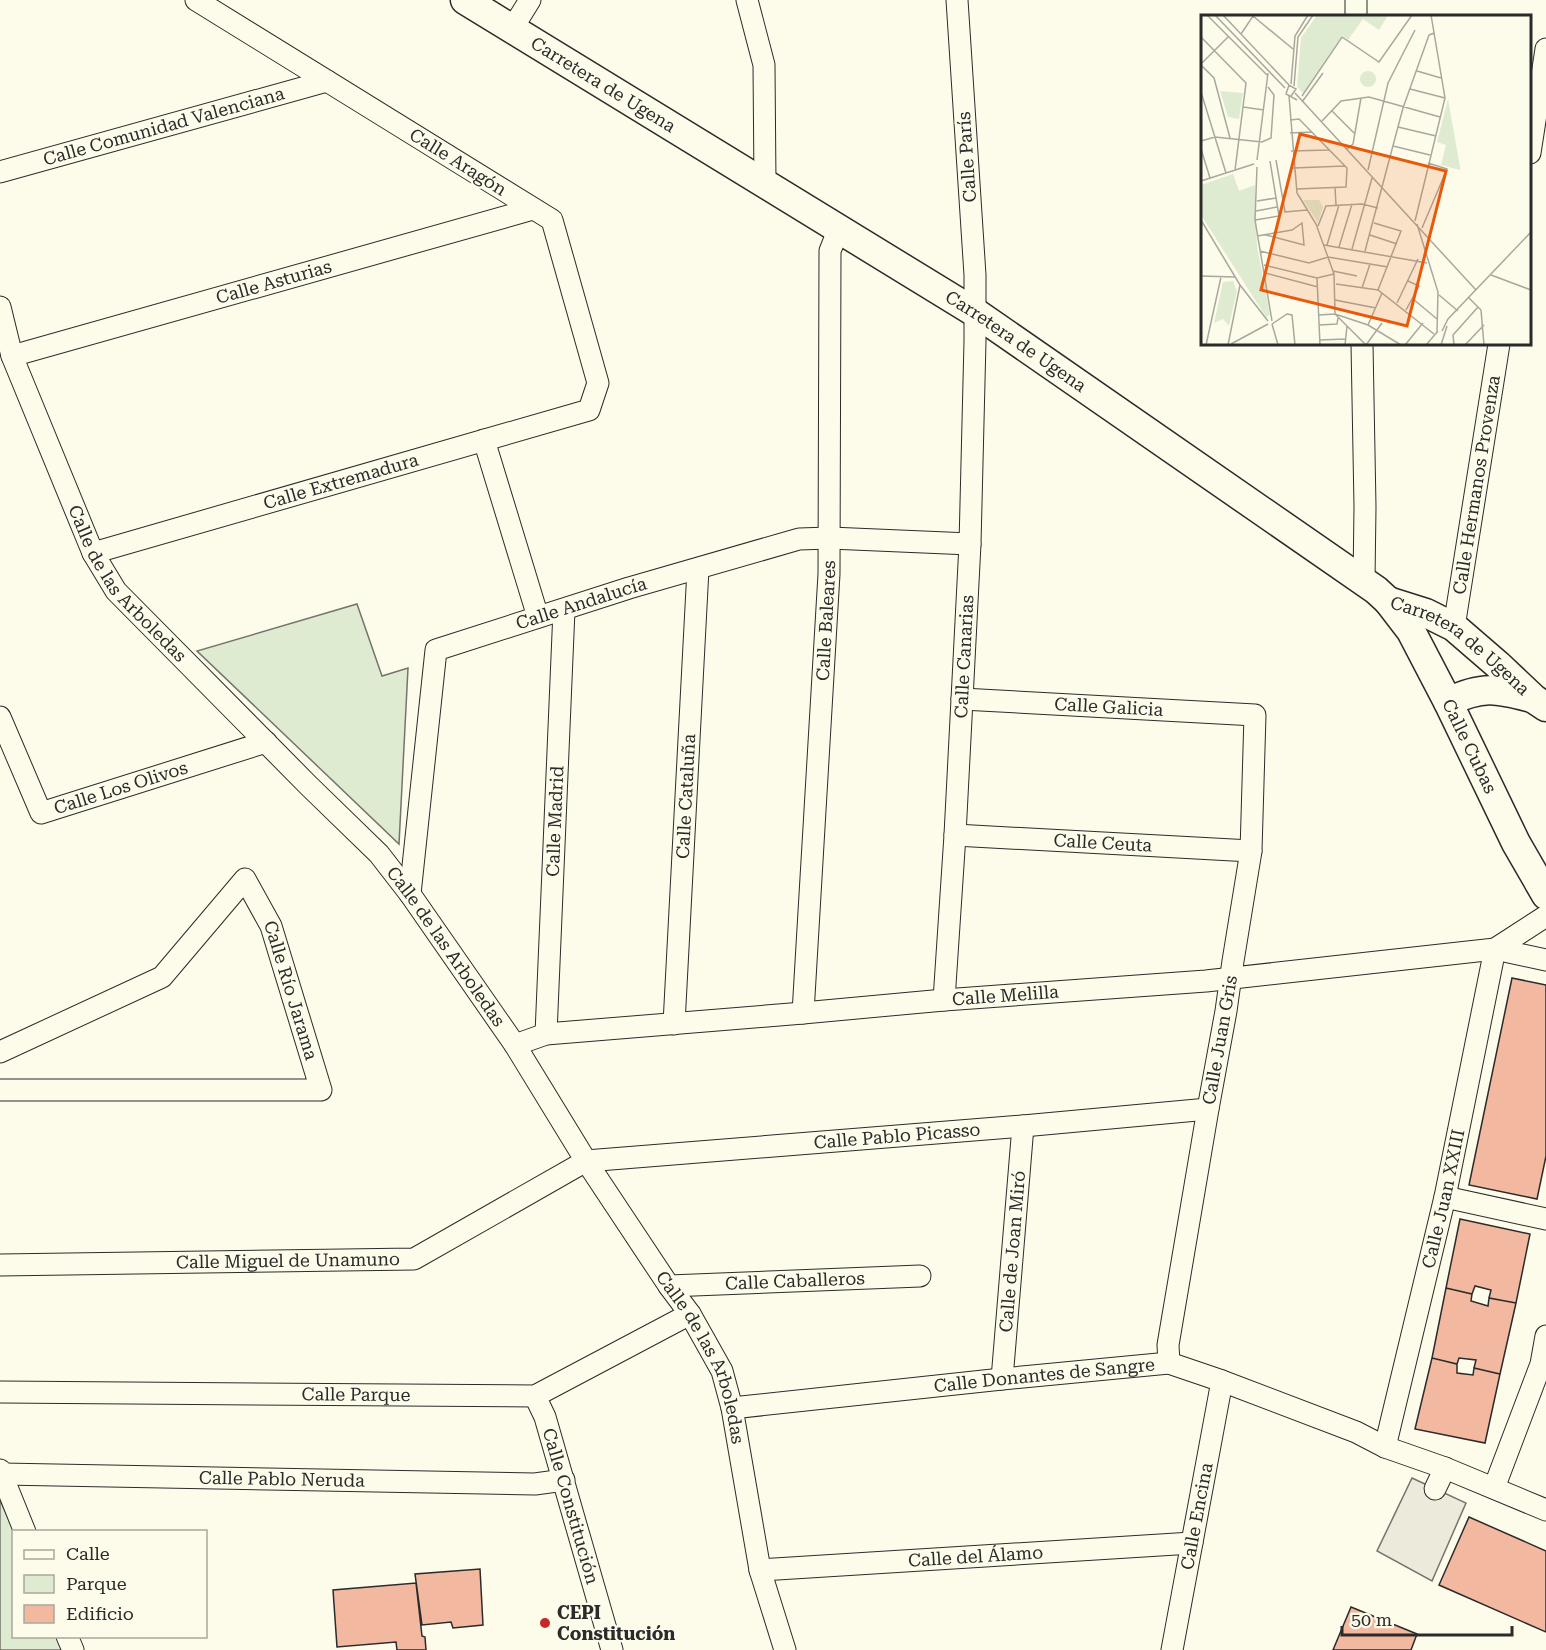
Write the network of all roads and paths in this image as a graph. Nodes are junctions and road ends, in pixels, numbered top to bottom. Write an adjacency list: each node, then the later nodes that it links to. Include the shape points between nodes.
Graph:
1 (196, 0): 8 (street, Calle Aragón)
2 (465, 0): 6 (main road, Carretera de Ugena)
3 (530, 0): 6 (street)
4 (747, 0): 11 (street, via 764,65)
5 (957, 0): 15 (street, Calle París)
6 (512, 28): 11 (main road, Carretera de Ugena)
7 (1546, 49): 9 (street)
8 (327, 81): 10 (street, Calle Comunidad Valenciana); 12 (street, Calle Aragón)
9 (1531, 146)
10 (0, 172)
11 (765, 184): 13 (main road, Carretera de Ugena)
12 (534, 209): 18 (street, Calle Asturias); 19 (street, Calle Aragón, via 552,220 598,383)
13 (839, 228): 15 (main road, Carretera de Ugena); 21 (street, Calle Baleares, via 831,251)
14 (0, 307): 18 (street, Calle de las Arboledas)
15 (975, 313): 22 (street, Calle Canarias); 25 (main road, Carretera de Ugena)
16 (1362, 345): 25 (street)
17 (1499, 345): 29 (street, Calle Hermanos Provenza)
18 (12, 356): 23 (street, Calle de las Arboledas)
19 (589, 410): 20 (street, Calle Extremadura)
20 (484, 440): 23 (street, Calle Extremadura); 28 (street)
21 (830, 538): 22 (street, Calle Andalucía); 24 (street, Calle Andalucía, via 798,539); 45 (street, Calle Baleares)
22 (969, 544): 30 (street, Calle Canarias)
23 (93, 553): 35 (street, Calle de las Arboledas, via 116,591)
24 (698, 569): 27 (street, Calle Andalucía); 46 (street, Calle Cataluña)
25 (1364, 581): 26 (main road, Carretera de Ugena)
26 (1388, 601): 29 (main road, Carretera de Ugena); 31 (main road, Calle Cubas, via 1411,631)
27 (564, 610): 28 (street, Calle Andalucía); 47 (street, Calle Madrid)
28 (538, 617): 38 (street, Calle Andalucía, via 436,650)
29 (1454, 627): 32 (main road, Carretera de Ugena)
30 (962, 699): 33 (street, Calle Galicia); 36 (street, Calle Canarias)
31 (1448, 702): 32 (main road, via 1479,690 1502,690); 39 (main road, Calle Cubas, via 1516,843)
32 (1540, 703)
33 (1255, 715): 37 (street, Calle Juan Gris)
34 (0, 717): 35 (street, Calle Los Olivos, via 41,813)
35 (266, 742): 38 (street, Calle de las Arboledas, via 379,854)
36 (955, 835): 37 (street, Calle Ceuta); 44 (street, Calle Canarias)
37 (1251, 851): 43 (street, Calle Juan Gris)
38 (410, 894): 48 (street, Calle de las Arboledas)
39 (1546, 895)
40 (1546, 915): 41 (street, Calle Melilla)
41 (1495, 949): 42 (street, Calle Melilla); 43 (street, Calle Melilla); 54 (street, Calle Juan XXIII)
42 (1546, 960)
43 (1231, 978): 44 (street, Calle Melilla); 51 (street, Calle Juan Gris)
44 (944, 1000): 45 (street, Calle Melilla)
45 (803, 1013): 46 (street, Calle Melilla)
46 (674, 1024): 47 (street, Calle Melilla)
47 (546, 1034): 48 (street, Calle Melilla)
48 (515, 1044): 53 (street, Calle de las Arboledas)
49 (0, 1052): 50 (street, Calle Río Jarama, via 162,977 245,879 272,926 321,1090)
50 (0, 1090)
51 (1208, 1109): 52 (street, Calle Pablo Picasso); 61 (street, Calle Juan Gris, via 1168,1345)
52 (1023, 1126): 53 (street, Calle Pablo Picasso); 63 (street, Calle de Joan Miró)
53 (586, 1161): 56 (street, Calle Miguel de Unamuno, via 414,1259); 58 (street, Calle de las Arboledas)
54 (1445, 1197): 55 (street); 68 (street, Calle Juan XXIII)
55 (1546, 1220)
56 (0, 1265)
57 (920, 1276): 58 (street, Calle Caballeros)
58 (669, 1286): 59 (street, Calle de las Arboledas)
59 (690, 1314): 66 (street, Calle Parque); 67 (street, Calle de las Arboledas, via 722,1371)
60 (1546, 1336): 62 (street)
61 (1169, 1363): 63 (street, Calle Donantes de Sangre); 64 (street, Calle Donantes de Sangre)
62 (1544, 1365): 72 (street)
63 (1002, 1379): 67 (street, Calle Donantes de Sangre)
64 (1222, 1381): 68 (street, Calle Donantes de Sangre, via 1356,1432); 76 (street, Calle Encina)
65 (0, 1392): 66 (street, Calle Parque)
66 (535, 1396): 71 (street, Calle Constitución)
67 (732, 1408): 77 (street, Calle de las Arboledas)
68 (1385, 1447): 69 (street, Calle Donantes de Sangre)
69 (1445, 1468): 72 (street, Calle Donantes de Sangre); 73 (street)
70 (1, 1472): 71 (street, Calle Pablo Neruda, via 535,1484); 75 (street)
71 (564, 1479): 78 (street, Calle Constitución)
72 (1494, 1488): 74 (street, Calle Donantes de Sangre)
73 (1436, 1489)
74 (1546, 1510)
75 (24, 1530)
76 (1192, 1543): 77 (street, Calle del Álamo); 80 (street, Calle Encina)
77 (760, 1570): 79 (street, Calle de las Arboledas)
78 (612, 1650)
79 (785, 1650)
80 (1172, 1650)

